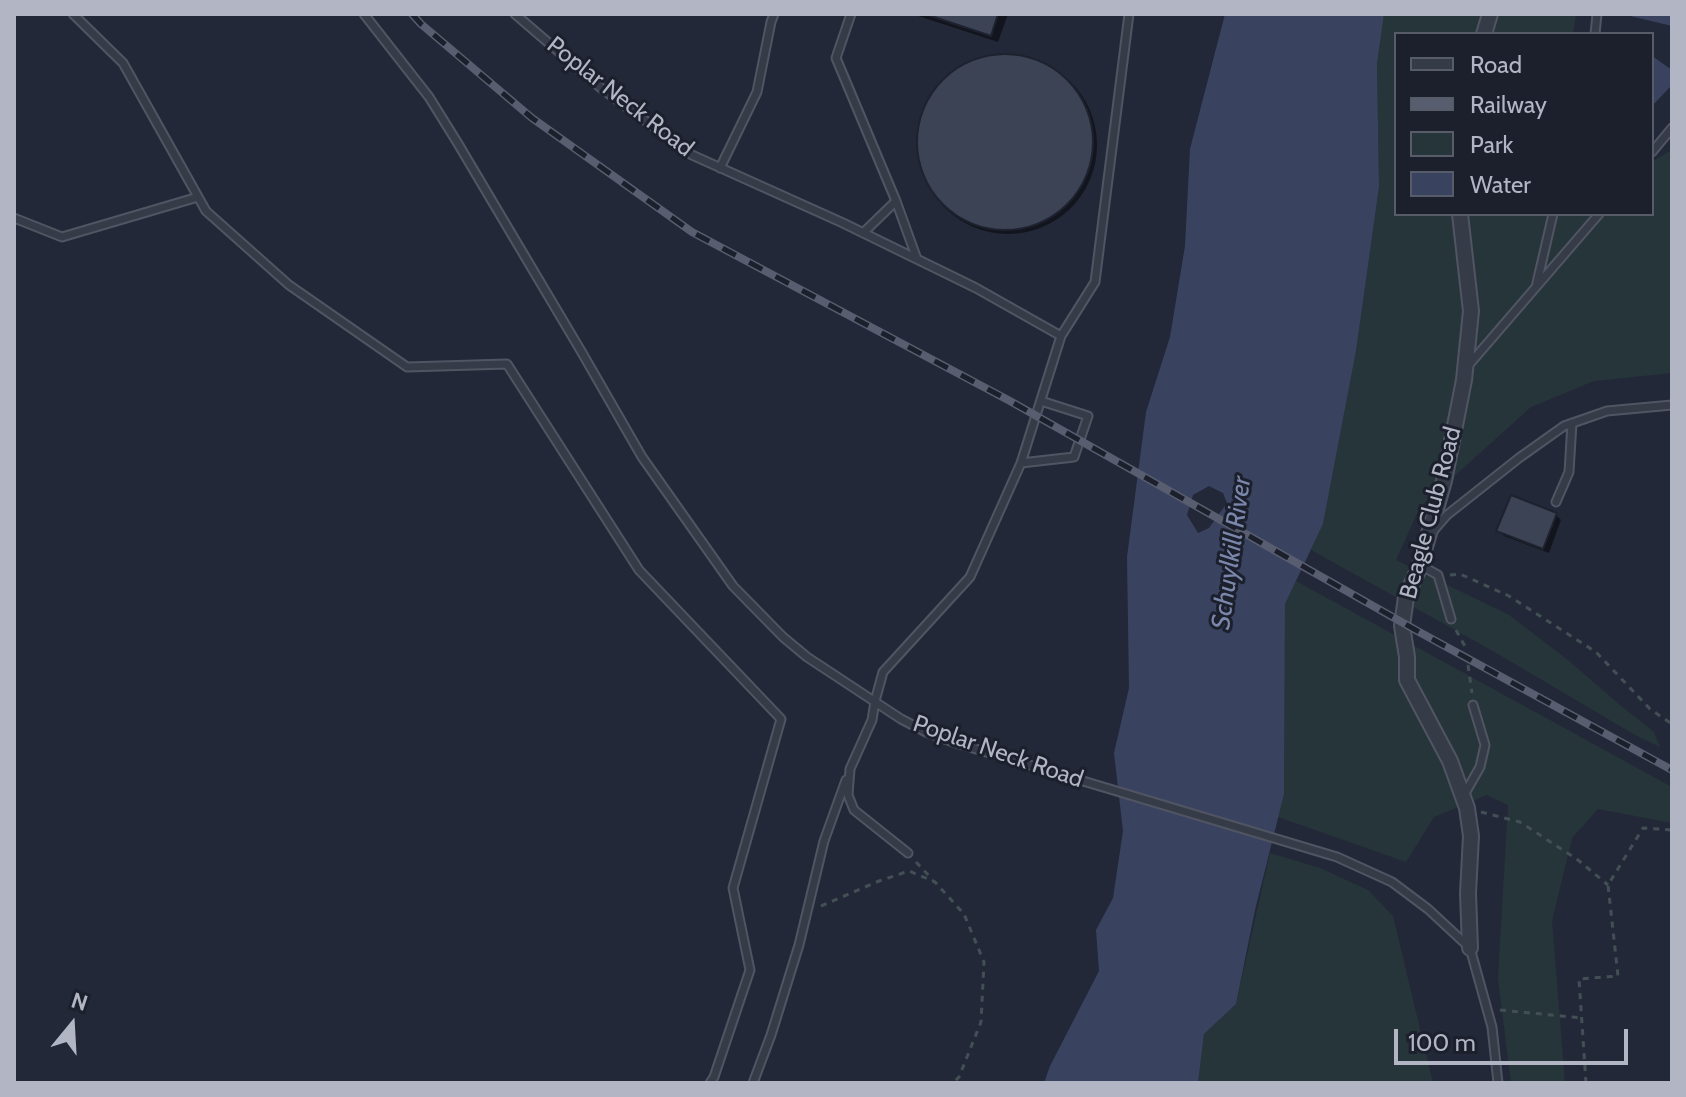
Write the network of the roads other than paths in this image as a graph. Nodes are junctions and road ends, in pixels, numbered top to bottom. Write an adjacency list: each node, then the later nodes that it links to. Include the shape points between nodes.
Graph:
1 (73, 14): 10 (lane, via 123,63)
2 (364, 14): 29 (lane, Poplar Neck Road, via 436,108 630,438 716,564 783,637)
3 (515, 14): 9 (lane, Poplar Neck Road, via 601,88 692,155)
4 (774, 14): 9 (lane, via 757,92)
5 (851, 14): 11 (lane, via 836,58)
6 (1129, 14): 19 (lane, via 1095,282)
7 (1672, 128): 8 (lane)
8 (1654, 150)
9 (720, 168): 16 (lane, Poplar Neck Road)
10 (198, 197): 15 (lane, via 62,237); 35 (lane, via 206,211 289,285 407,367 507,364 639,570 781,719 733,888 750,970)
11 (896, 201): 16 (lane); 17 (lane)
12 (1460, 216): 20 (street, Beagle Club Road, via 1471,311)
13 (1553, 216): 18 (lane)
14 (1597, 216): 18 (lane)
15 (14, 218)
16 (863, 233): 17 (lane, Poplar Neck Road)
17 (917, 259): 19 (lane, Poplar Neck Road)
18 (1536, 289): 20 (lane)
19 (1061, 336): 21 (lane)
20 (1465, 368): 26 (street, Beagle Club Road, via 1452,447)
21 (1041, 401): 24 (lane); 24 (lane, via 1088,416 1074,457)
22 (1672, 405): 23 (lane, via 1607,411)
23 (1572, 423): 25 (lane, via 1569,472); 26 (lane, via 1519,458)
24 (1021, 463): 29 (lane, via 970,577 883,672)
25 (1556, 502)
26 (1428, 536): 27 (street, Beagle Club Road)
27 (1420, 565): 28 (lane, via 1438,575); 32 (street, Beagle Club Road, via 1406,597 1402,626 1407,680 1450,761)
28 (1451, 619)
29 (875, 701): 31 (lane); 34 (lane, Poplar Neck Road, via 926,732 956,743 1337,857 1392,882)
30 (1473, 705): 32 (lane, via 1485,745)
31 (850, 769): 33 (lane, via 848,795 854,810); 36 (lane)
32 (1465, 802): 34 (street, Beagle Club Road, via 1471,836)
33 (908, 853)
34 (1470, 948): 37 (lane, Beagle Club Road, via 1492,1027)
35 (710, 1083)
36 (753, 1083)
37 (1498, 1083)

